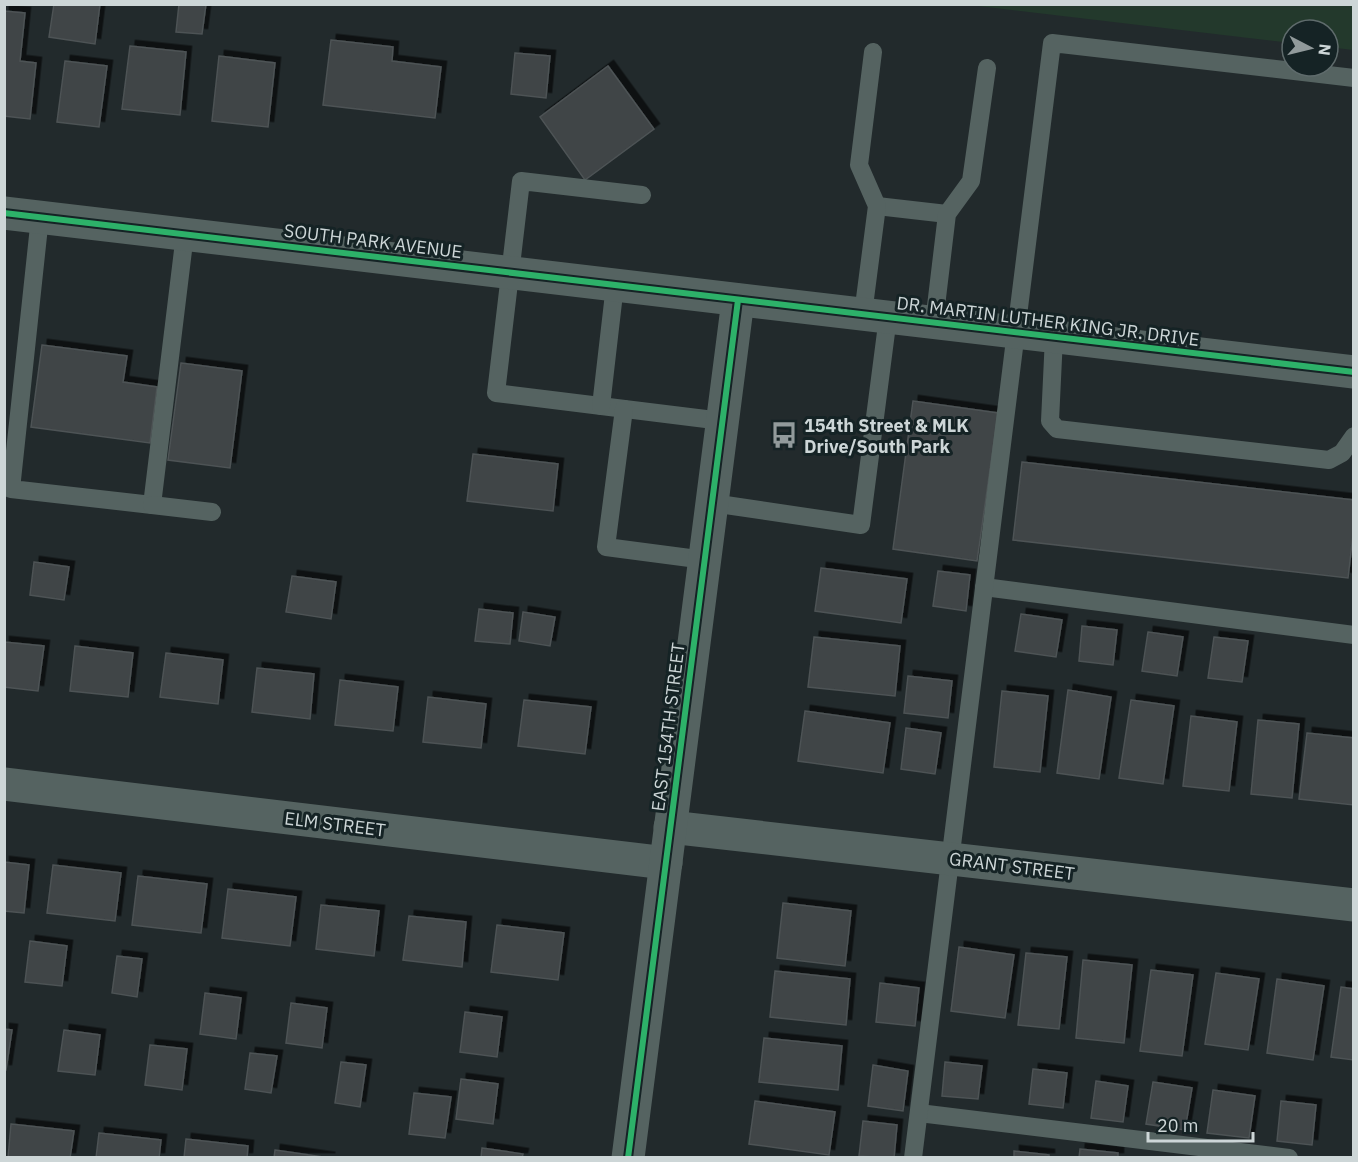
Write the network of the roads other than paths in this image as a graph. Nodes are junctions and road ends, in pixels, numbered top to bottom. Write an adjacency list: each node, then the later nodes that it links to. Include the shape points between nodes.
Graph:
1 (873, 52): 5 (lane, via 859,165)
2 (987, 68): 7 (lane, via 972,181)
3 (1353, 78): 15 (lane, via 1052,44)
4 (642, 195): 10 (lane, via 521,181)
5 (877, 206): 7 (lane); 13 (lane)
6 (4, 213): 8 (street, SOUTH PARK AVENUE)
7 (947, 214): 14 (lane)
8 (40, 217): 9 (street, SOUTH PARK AVENUE); 23 (lane, via 11,489)
9 (185, 234): 10 (street, SOUTH PARK AVENUE); 23 (lane)
10 (509, 273): 11 (street, SOUTH PARK AVENUE); 18 (lane, via 496,393)
11 (615, 285): 12 (street, SOUTH PARK AVENUE); 18 (lane)
12 (738, 300): 13 (street, DR. MARTIN LUTHER KING JR. DRIVE); 20 (street, EAST 154TH STREET)
13 (875, 316): 14 (street, DR. MARTIN LUTHER KING JR. DRIVE); 22 (lane, via 861,525)
14 (934, 322): 15 (street, DR. MARTIN LUTHER KING JR. DRIVE)
15 (1016, 332): 16 (street, DR. MARTIN LUTHER KING JR. DRIVE); 26 (lane)
16 (1054, 337): 17 (street, DR. MARTIN LUTHER KING JR. DRIVE); 21 (lane, via 1050,421 1057,429 1329,460 1342,453)
17 (1353, 372)
18 (601, 406): 19 (lane)
19 (624, 409): 20 (lane); 25 (lane, via 606,547)
20 (722, 421): 22 (street, EAST 154TH STREET)
21 (1353, 436)
22 (712, 503): 25 (street, EAST 154TH STREET)
23 (152, 505): 24 (lane)
24 (212, 512)
25 (705, 560): 29 (street, EAST 154TH STREET)
26 (984, 587): 27 (lane); 30 (lane)
27 (1353, 635)
28 (4, 784): 31 (street, ELM STREET)
29 (670, 827): 30 (street, GRANT STREET); 31 (street, EAST 154TH STREET)
30 (951, 859): 32 (street, GRANT STREET); 33 (lane)
31 (666, 863): 34 (street, EAST 154TH STREET)
32 (1353, 906)
33 (919, 1113): 35 (lane); 36 (lane)
34 (628, 1158)
35 (914, 1158)
36 (1289, 1158)

